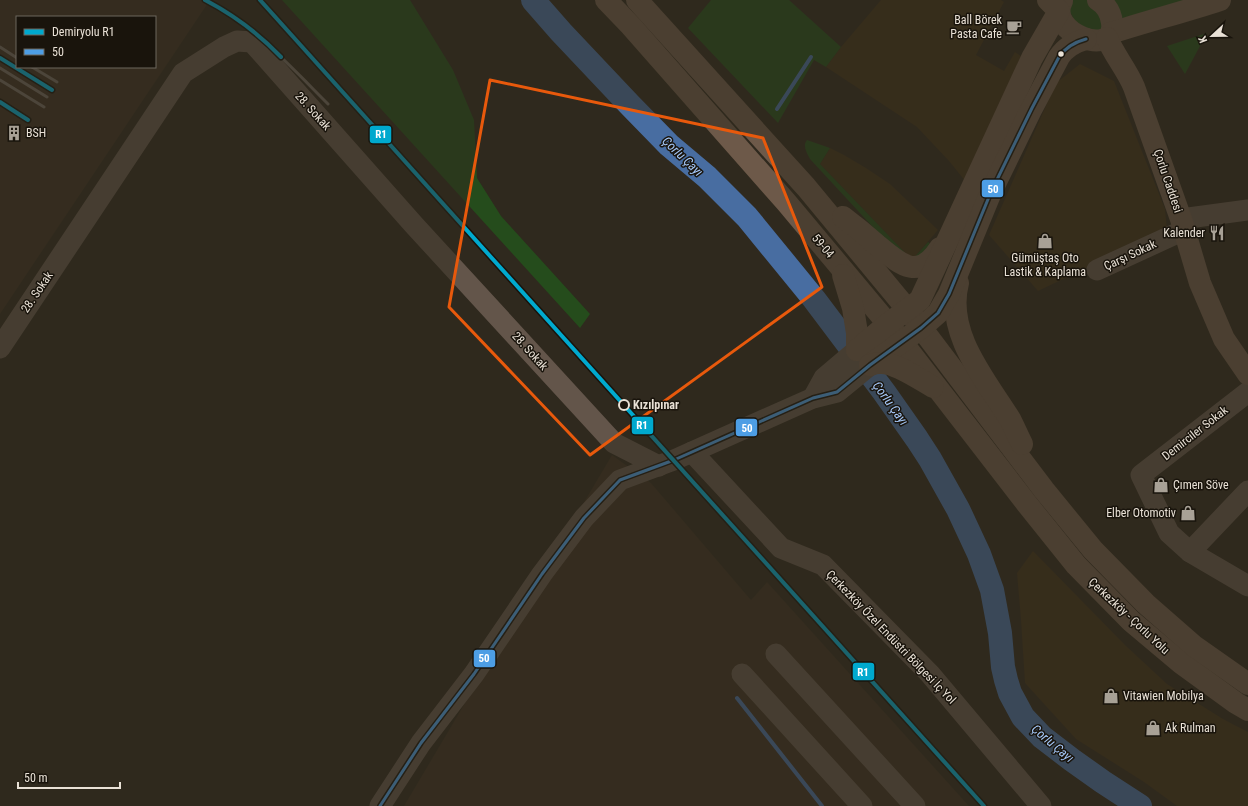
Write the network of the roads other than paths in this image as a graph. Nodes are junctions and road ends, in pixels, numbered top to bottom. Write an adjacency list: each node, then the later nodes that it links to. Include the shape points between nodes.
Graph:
1 (606, 0): 12 (main road, 59-04 / 59-04, via 786,202)
2 (637, 0): 7 (main road, 59-04)
3 (1098, 0): 6 (main road, via 1110,16 1113,27)
4 (1220, 0): 6 (main road, via 1148,21)
5 (1056, 2): 6 (main road, via 1061,20 1066,27); 10 (main road)
6 (1104, 41): 9 (main road, Çorlu Caddesi, via 1132,81); 11 (main road, via 1071,45 1059,57 994,185)
7 (806, 187): 10 (main road, via 905,266 918,267 929,262); 14 (main road, 59-04)
8 (1248, 210): 9 (street, Çarşı Sokak)
9 (1182, 224): 13 (street, Çarşı Sokak); 20 (main road, Çorlu Caddesi, via 1200,283 1224,339)
10 (954, 228): 14 (main road, via 920,300)
11 (968, 245): 16 (main road, via 949,294 938,313); 25 (main road, via 957,288 956,308 960,329 966,348 1011,421)
12 (840, 267): 15 (main road, 59-04 / 59-04); 19 (main road)
13 (1097, 270)
14 (907, 309): 15 (main road); 16 (main road, 59-04)
15 (888, 324): 17 (main road, 59-04 / 59-04); 19 (main road)
16 (921, 328): 17 (main road); 25 (main road, 59-04)
17 (902, 342): 19 (main road); 21 (main road, 59-04 / 59-04)
18 (0, 348): 24 (street, 28. Sokak, via 183,73 237,41 252,42 414,225 614,443)
19 (864, 358): 21 (main road, via 898,367); 23 (street, via 813,398)
20 (1248, 374)
21 (940, 392): 27 (main road, 59-04 / 59-04)
22 (1248, 392): 28 (street, Demirciler Sokak, via 1141,475 1169,533)
23 (692, 452): 24 (street); 37 (street, Çerkezköy Özel Endüstri Bölgesi İç Yol, via 781,548 823,565 930,674)
24 (659, 466): 34 (street, via 620,480 584,518 474,674 421,743)
25 (1044, 490): 32 (main road, 59-04, via 1093,550 1146,604 1194,646)
26 (1248, 491): 28 (street)
27 (1026, 504): 33 (main road, Çerkezköy - Çorlu Yolu / 59-04, via 1076,565 1131,620 1181,663)
28 (1190, 552): 29 (street)
29 (1248, 586)
30 (776, 654): 36 (street)
31 (742, 674): 35 (street)
32 (1248, 684)
33 (1248, 710)
34 (380, 806)
35 (862, 806)
36 (915, 806)
37 (1041, 806)

